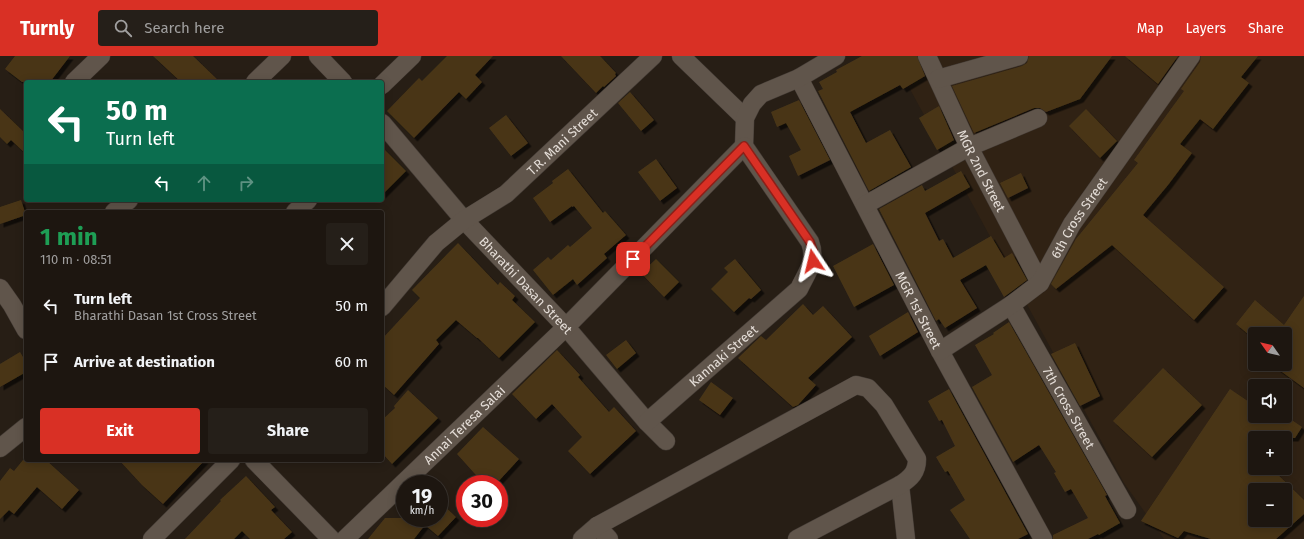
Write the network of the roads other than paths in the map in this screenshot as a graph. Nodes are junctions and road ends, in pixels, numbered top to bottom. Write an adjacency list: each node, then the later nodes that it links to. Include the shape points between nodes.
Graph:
1 (101, 56): 13 (street)
2 (282, 56): 14 (street)
3 (318, 56): 15 (street)
4 (412, 56): 16 (street)
5 (653, 56): 27 (street, T.R. Mani Street, via 506,194)
6 (681, 56): 17 (street)
7 (836, 56): 11 (street)
8 (927, 56): 12 (street, MGR 2nd Street)
9 (1018, 56): 12 (street)
10 (1191, 56): 28 (street, 6th Cross Street, via 1072,224)
11 (799, 78): 17 (street, via 761,94); 24 (street, MGR 1st Street)
12 (938, 79): 21 (street, MGR 2nd Street)
13 (76, 80)
14 (257, 80)
15 (341, 80)
16 (384, 83)
17 (745, 118): 20 (street)
18 (1038, 118): 21 (street)
19 (384, 129): 27 (street, Bharathi Dasan Street)
20 (744, 146): 33 (street, Annai Teresa Salai); 35 (street, Kannaki Street, via 810,242 813,261 799,289)
21 (969, 147): 24 (street); 28 (street, MGR 2nd Street)
22 (126, 202): 25 (street)
23 (306, 202): 26 (street)
24 (865, 205): 34 (street, MGR 1st Street)
25 (116, 210)
26 (297, 210)
27 (464, 220): 31 (street, T.R. Mani Street, via 436,243); 33 (street, Bharathi Dasan Street)
28 (1040, 283): 30 (street, 6th Cross Street)
29 (0, 288): 32 (street)
30 (1011, 305): 34 (street, 6th Cross Street); 42 (street, 7th Cross Street)
31 (384, 306)
32 (24, 326)
33 (566, 327): 35 (street, Bharathi Dasan Street); 46 (street, Annai Teresa Salai)
34 (940, 351): 50 (street, MGR 1st Street)
35 (647, 422): 37 (street, Bharathi Dasan Street)
36 (24, 429): 38 (street)
37 (666, 441)
38 (0, 448)
39 (229, 462): 44 (street)
40 (256, 462): 45 (street)
41 (900, 485): 43 (street, via 912,477 917,467 917,459 884,405 868,388 856,385); 48 (street); 49 (street)
42 (1127, 510)
43 (603, 532): 47 (street)
44 (152, 539)
45 (331, 539)
46 (345, 539)
47 (582, 539)
48 (797, 539)
49 (906, 539)
50 (1043, 539)

